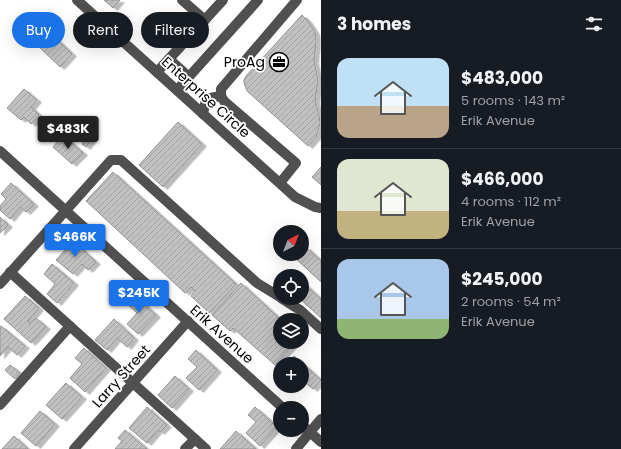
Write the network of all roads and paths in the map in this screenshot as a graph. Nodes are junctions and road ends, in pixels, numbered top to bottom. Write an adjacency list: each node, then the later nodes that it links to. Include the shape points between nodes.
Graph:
1 (77, 0): 10 (street, Enterprise Circle)
2 (182, 0): 6 (street)
3 (223, 0): 7 (street)
4 (258, 0): 11 (street)
5 (297, 0): 13 (street, via 221,89)
6 (196, 12)
7 (209, 16)
8 (179, 48): 9 (street)
9 (169, 59): 10 (street); 11 (street)
10 (157, 72): 12 (street, Enterprise Circle)
11 (189, 77): 12 (street)
12 (177, 90): 14 (street, Enterprise Circle)
13 (221, 96): 14 (street, via 210,98 205,104); 17 (street, via 238,114 296,163)
14 (203, 114): 17 (street, Enterprise Circle)
15 (4, 154): 16 (street); 19 (street, Erik Avenue)
16 (0, 166)
17 (280, 183): 18 (street, Enterprise Circle, via 295,197)
18 (321, 208)
19 (65, 210): 20 (street); 22 (street, via 111,160 121,160 257,283); 24 (street, Erik Avenue)
20 (10, 272): 21 (street); 25 (street)
21 (0, 284)
22 (273, 293)
23 (292, 305): 26 (street)
24 (188, 321): 27 (street, Larry Street); 28 (street, Erik Avenue)
25 (70, 326): 27 (street); 29 (street)
26 (321, 329)
27 (134, 382): 32 (street); 34 (street, Larry Street)
28 (275, 401)
29 (0, 405)
30 (321, 419): 31 (street)
31 (310, 432): 33 (street); 37 (street)
32 (194, 438): 35 (street); 36 (street)
33 (321, 442)
34 (74, 449)
35 (185, 449)
36 (206, 449)
37 (296, 449)

